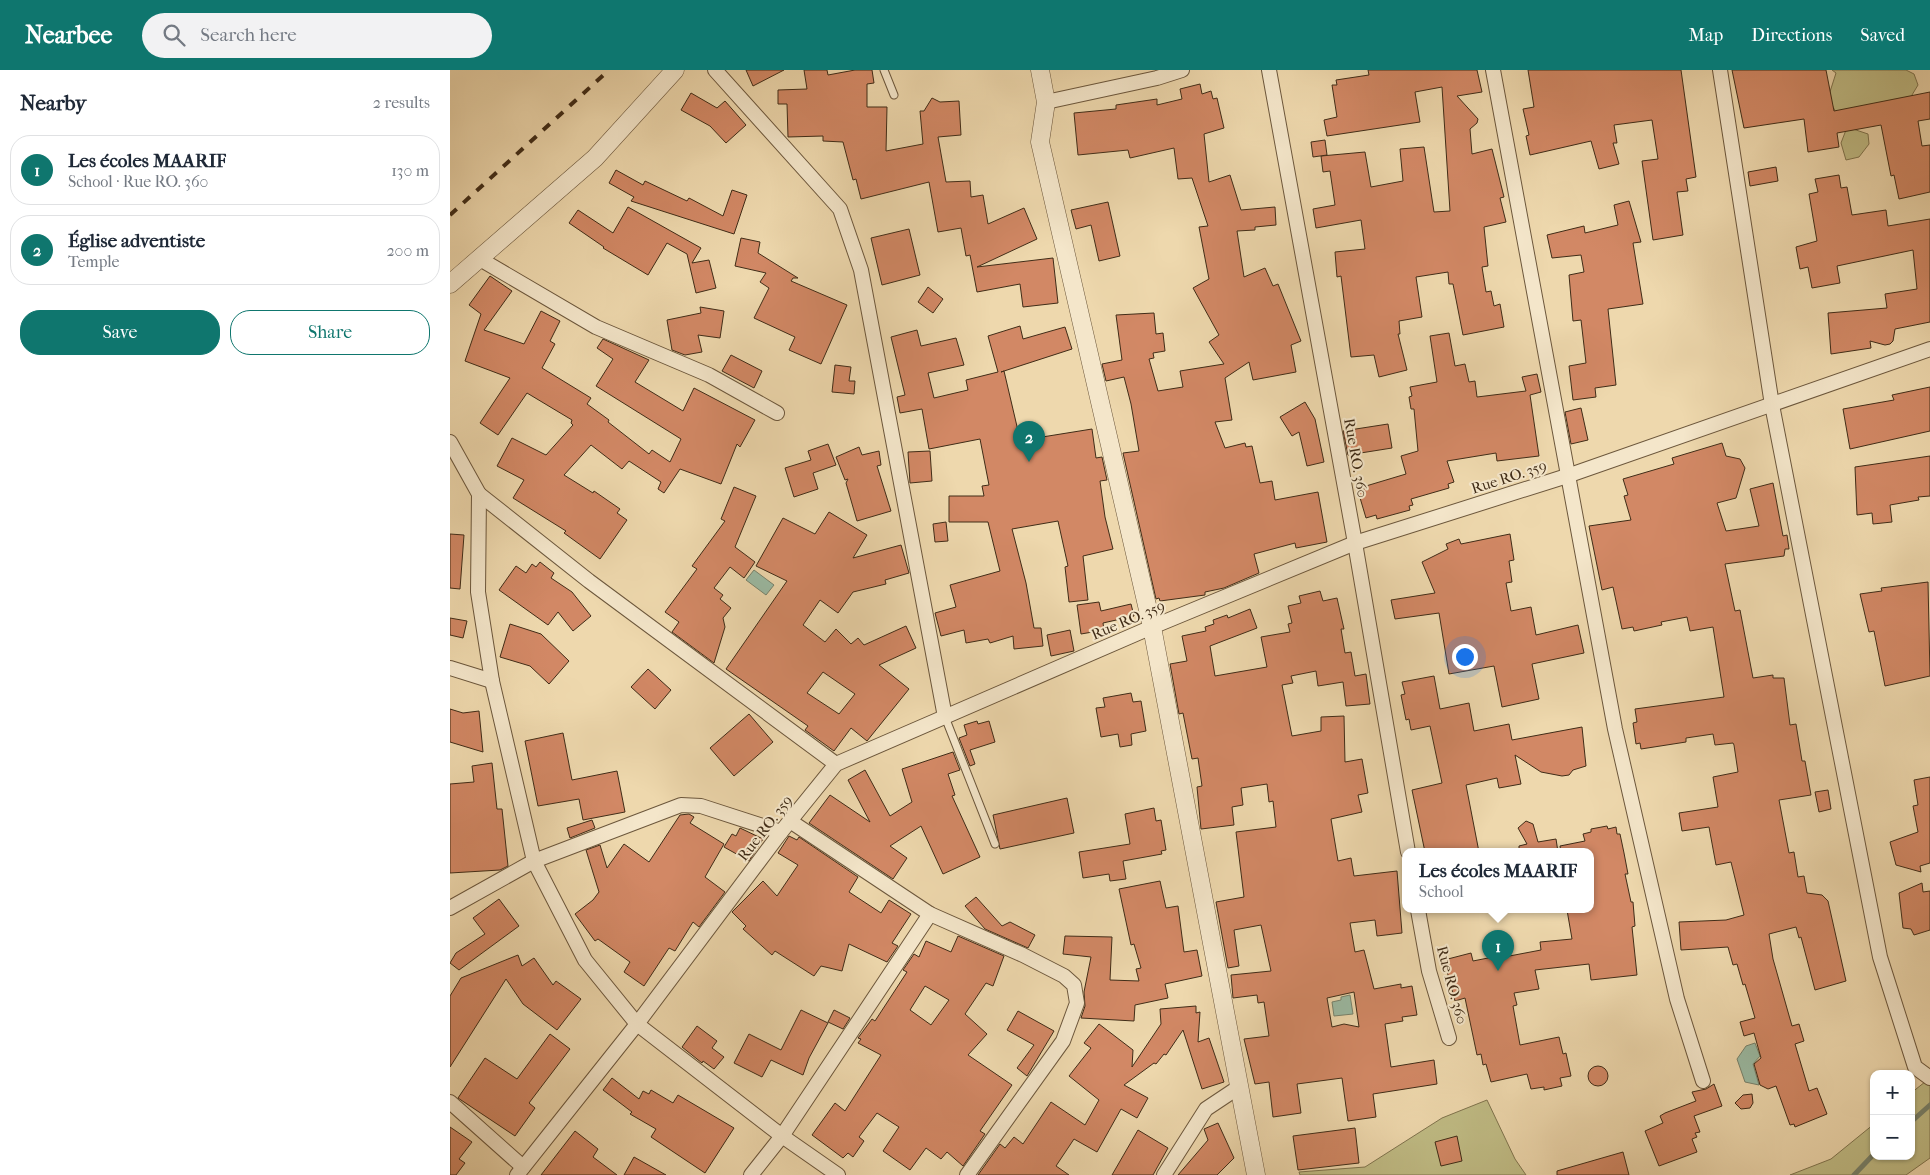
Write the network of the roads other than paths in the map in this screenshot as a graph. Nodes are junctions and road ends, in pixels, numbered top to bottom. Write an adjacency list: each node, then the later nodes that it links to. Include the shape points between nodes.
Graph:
1 (676, 70): 11 (street, via 595,158)
2 (715, 70): 23 (street, via 840,210 861,270)
3 (884, 70): 9 (lane)
4 (1040, 70): 10 (street)
5 (1182, 70): 10 (street)
6 (1269, 70): 19 (street, Rue RO. 360)
7 (1493, 70): 17 (street)
8 (1720, 70): 14 (street)
9 (894, 95)
10 (1046, 102): 20 (street, via 1040,142)
11 (480, 259): 12 (street); 15 (street, via 596,327 709,375)
12 (450, 284)
13 (1930, 349): 14 (street, Rue RO. 359)
14 (1772, 405): 17 (street, Rue RO. 359); 34 (street, via 1880,957 1915,1067)
15 (777, 413)
16 (450, 442): 18 (street)
17 (1567, 476): 19 (street, Rue RO. 359); 35 (street, via 1615,729 1677,999)
18 (479, 494): 22 (street, via 478,592); 24 (street, via 589,581)
19 (1355, 543): 20 (street, Rue RO. 359); 27 (street, Rue RO. 360)
20 (1152, 627): 23 (street, Rue RO. 359); 36 (street)
21 (450, 668): 22 (street)
22 (492, 681): 28 (street)
23 (945, 717): 24 (street, Rue RO. 359); 26 (lane)
24 (836, 764): 25 (street, Rue RO. 359)
25 (786, 827): 28 (street, via 701,806 681,805); 31 (street); 32 (street, Rue RO. 359)
26 (995, 844)
27 (1407, 848)
28 (534, 861): 29 (street); 32 (street, via 585,960)
29 (450, 908)
30 (1419, 913): 33 (street, Rue RO. 360, via 1429,971)
31 (930, 914): 38 (street); 42 (street, via 1064,976 1074,985 1077,1003 1063,1041)
32 (637, 1024): 38 (street); 39 (street, Rue RO. 359)
33 (1449, 1038)
34 (1930, 1078)
35 (1703, 1081)
36 (1239, 1087): 43 (street, via 1206,1109); 44 (street)
37 (450, 1102): 39 (street)
38 (782, 1136): 40 (street); 41 (street)
39 (520, 1171)
40 (751, 1175)
41 (838, 1175)
42 (967, 1175)
43 (1164, 1175)
44 (1256, 1175)

